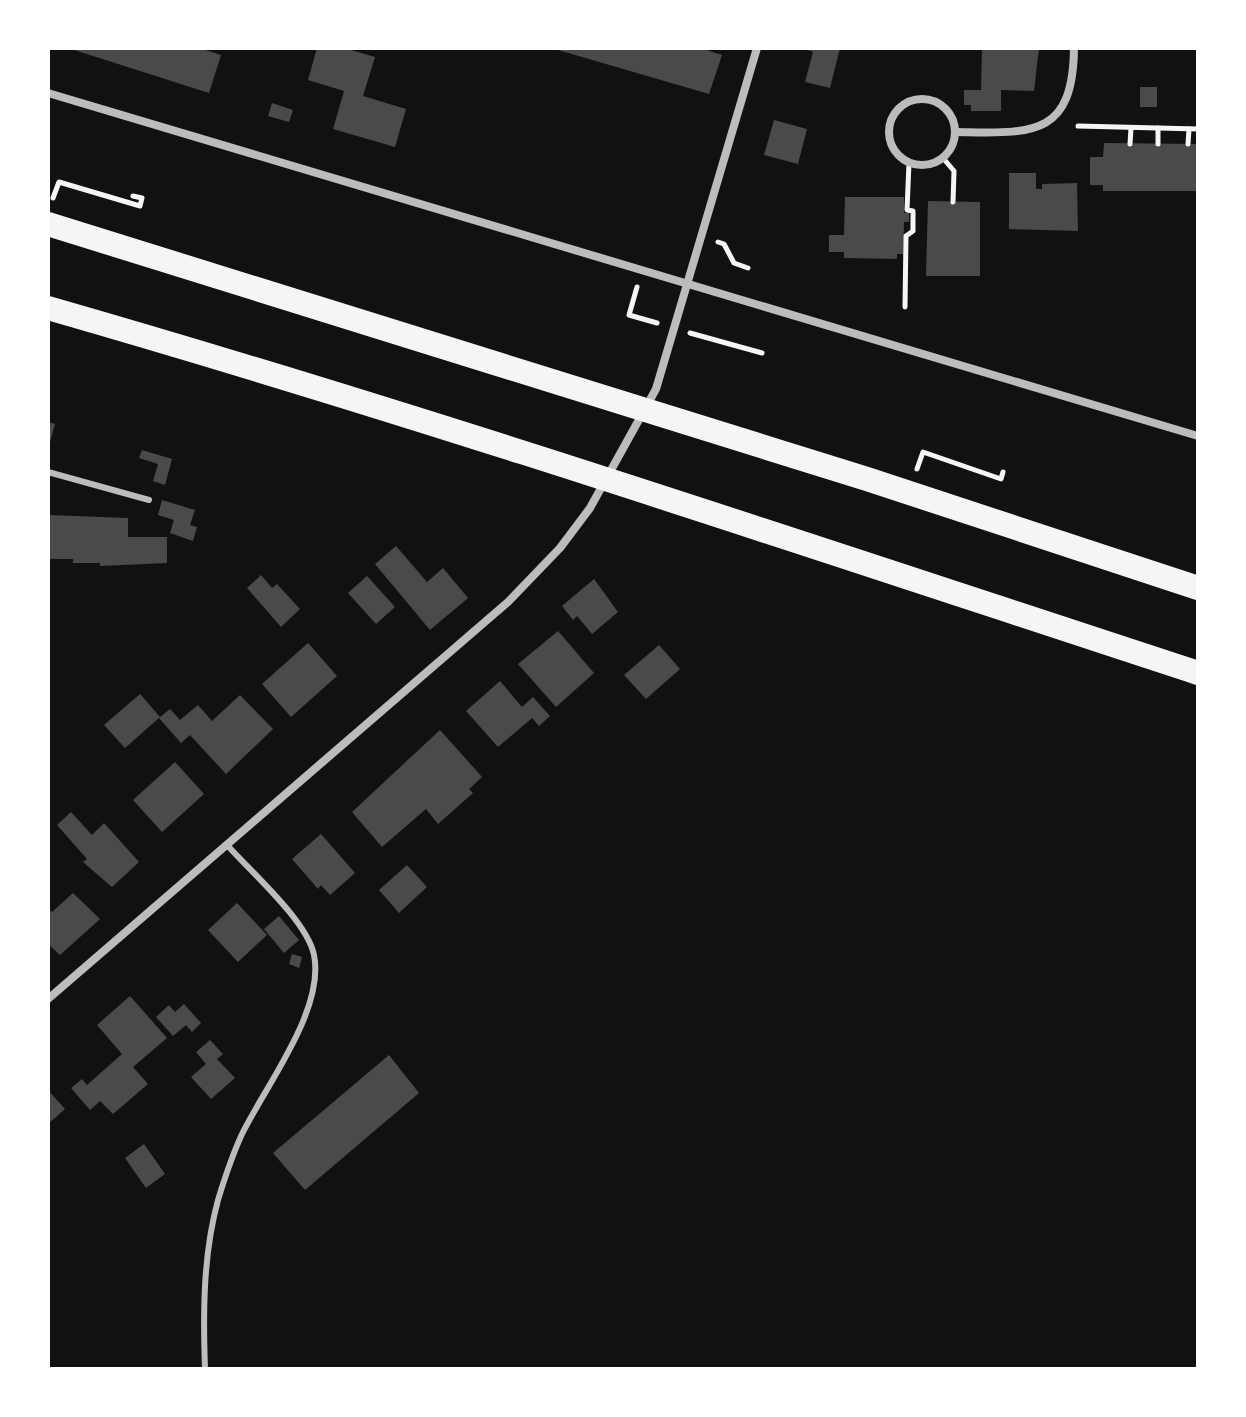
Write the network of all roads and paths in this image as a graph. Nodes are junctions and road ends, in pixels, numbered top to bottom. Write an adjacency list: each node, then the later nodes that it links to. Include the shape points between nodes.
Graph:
1 (757, 48): 18 (street)
2 (1074, 48): 9 (street, via 1070,93 1053,118 1026,132)
3 (48, 93): 20 (street)
4 (1078, 126): 5 (path)
5 (1131, 128): 6 (path); 10 (path)
6 (1158, 128): 7 (path); 11 (path)
7 (1189, 129): 8 (path); 12 (path)
8 (1198, 129)
9 (956, 132): 13 (street); 14 (street, via 942,105 929,99 903,104 894,113 888,136)
10 (1130, 144)
11 (1158, 144)
12 (1188, 144)
13 (943, 158): 14 (street, via 932,164); 16 (path, via 954,171)
14 (909, 163): 21 (path, via 907,210 913,211 913,231 906,236)
15 (133, 196): 17 (path, via 142,198 140,206 59,182)
16 (953, 202)
17 (50, 214): 28 (highway)
18 (702, 237): 19 (path, via 724,244 734,263); 20 (street)
19 (748, 268)
20 (687, 285): 25 (street); 32 (street, via 656,389 590,508 560,548 508,602)
21 (905, 307)
22 (48, 308): 31 (highway, via 633,486)
23 (726, 343): 24 (path)
24 (762, 353)
25 (1198, 436)
26 (998, 470): 28 (path, via 1003,472 1001,479 923,452)
27 (48, 472): 29 (lane)
28 (909, 493): 30 (highway)
29 (149, 500)
30 (1198, 588)
31 (1198, 673)
32 (228, 846): 33 (street); 34 (lane, via 306,933 316,973 309,1009 242,1134 218,1200 205,1277)
33 (48, 999)
34 (205, 1369)

